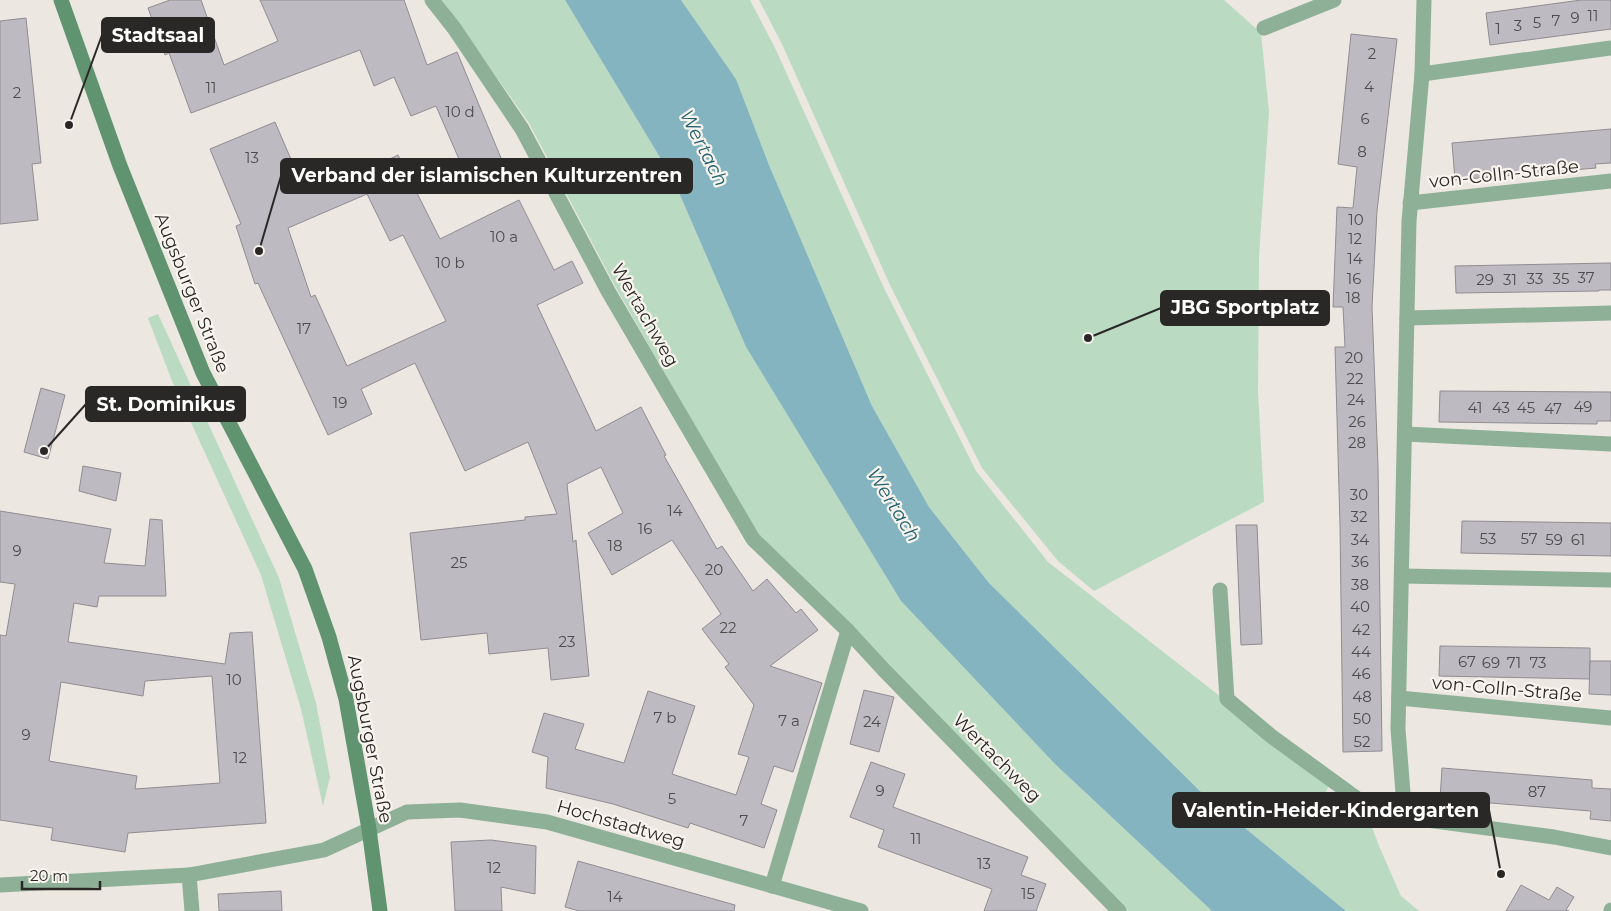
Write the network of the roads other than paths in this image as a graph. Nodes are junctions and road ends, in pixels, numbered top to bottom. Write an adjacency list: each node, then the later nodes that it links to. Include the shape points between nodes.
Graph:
1 (62, 0): 21 (main road, Augsburger Straße, via 120,166 203,372 305,569 346,699)
2 (432, 0): 17 (street, Wertachweg, via 522,129 608,291 754,538)
3 (1334, 0): 5 (street)
4 (1424, 0): 7 (street, von-Colln-Straße)
5 (1264, 28)
6 (1608, 48): 7 (street)
7 (1422, 74): 9 (street, von-Colln-Straße)
8 (1606, 182): 9 (street, von-Colln-Straße)
9 (1410, 203): 11 (street, von-Colln-Straße)
10 (1605, 313): 11 (street)
11 (1407, 318): 12 (street, von-Colln-Straße)
12 (1404, 434): 13 (street); 14 (street, von-Colln-Straße)
13 (1611, 444)
14 (1402, 576): 15 (street); 18 (street, von-Colln-Straße)
15 (1607, 580)
16 (1220, 590): 20 (street, via 1227,699 1271,736 1366,804)
17 (848, 631): 25 (street); 29 (street, Wertachweg)
18 (1399, 698): 19 (street, von-Colln-Straße); 20 (street, von-Colln-Straße, via 1403,794)
19 (1611, 718)
20 (1412, 818): 22 (street)
21 (369, 829): 23 (street, Hochstadtweg, via 324,850); 25 (street, Hochstadtweg, via 407,812 460,810 547,822); 27 (main road, Augsburger Straße)
22 (1611, 848)
23 (189, 875): 24 (street, Hochstadtweg); 26 (street)
24 (0, 886)
25 (772, 886): 28 (street, Hochstadtweg)
26 (192, 911)
27 (380, 911)
28 (861, 911)
29 (1119, 911)

